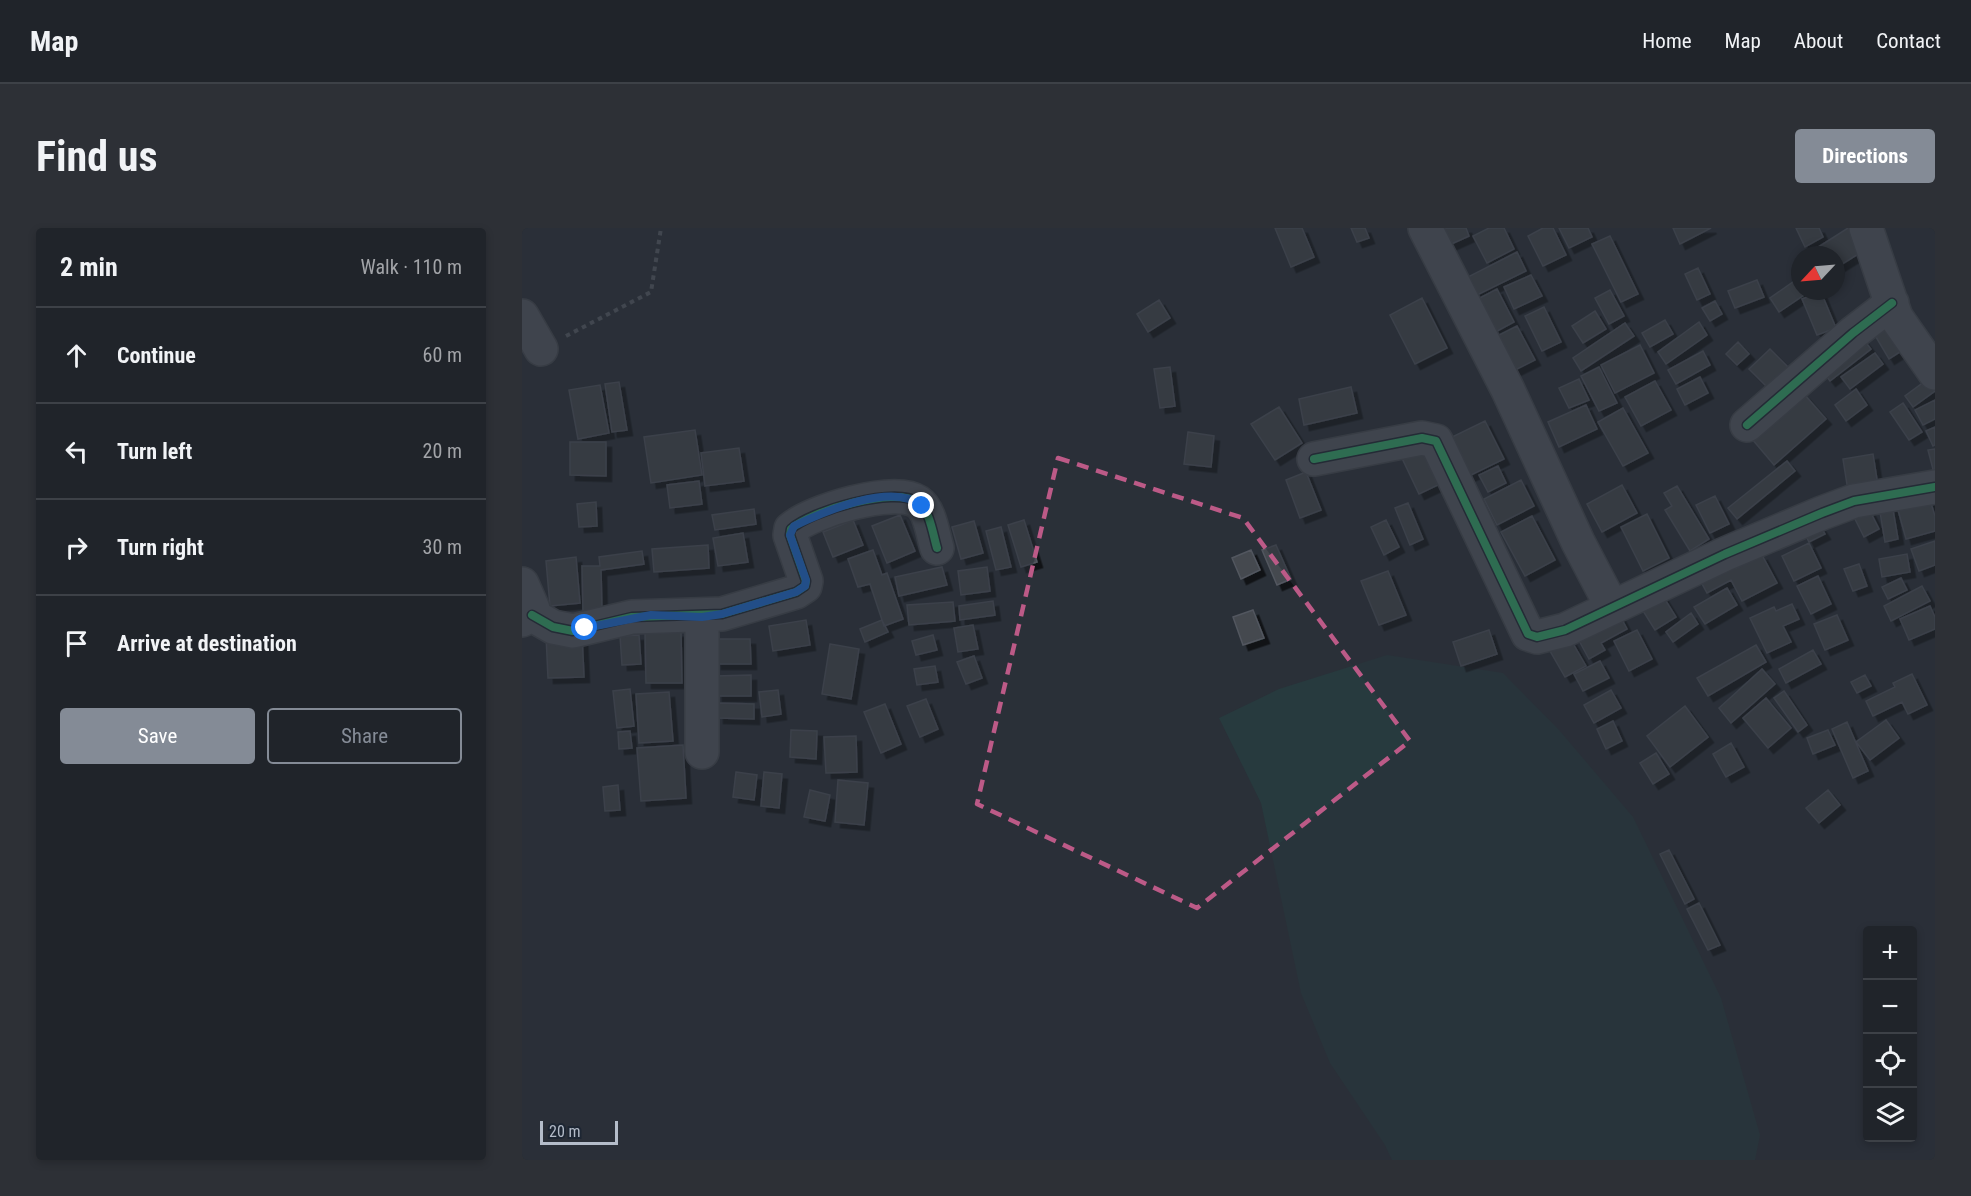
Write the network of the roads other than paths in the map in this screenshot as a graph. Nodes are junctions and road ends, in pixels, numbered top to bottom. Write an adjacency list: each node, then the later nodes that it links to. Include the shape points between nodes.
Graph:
1 (1425, 228): 12 (street)
2 (1866, 228): 3 (street)
3 (1892, 303): 6 (street, via 1896,317); 7 (street)
4 (522, 316): 5 (street)
5 (541, 349)
6 (1935, 373)
7 (1747, 425)
8 (1314, 459): 12 (street, via 1422,438 1436,441 1528,634 1537,637 1565,630)
9 (1935, 487): 12 (street, via 1854,501 1725,554)
10 (937, 548): 14 (street, via 926,513 912,500 882,497 827,511 790,531 804,574 802,590 755,606)
11 (522, 584): 13 (street, via 532,602)
12 (1612, 607)
13 (527, 617): 14 (street, via 573,631 651,615)
14 (702, 617): 15 (street)
15 (702, 752)

